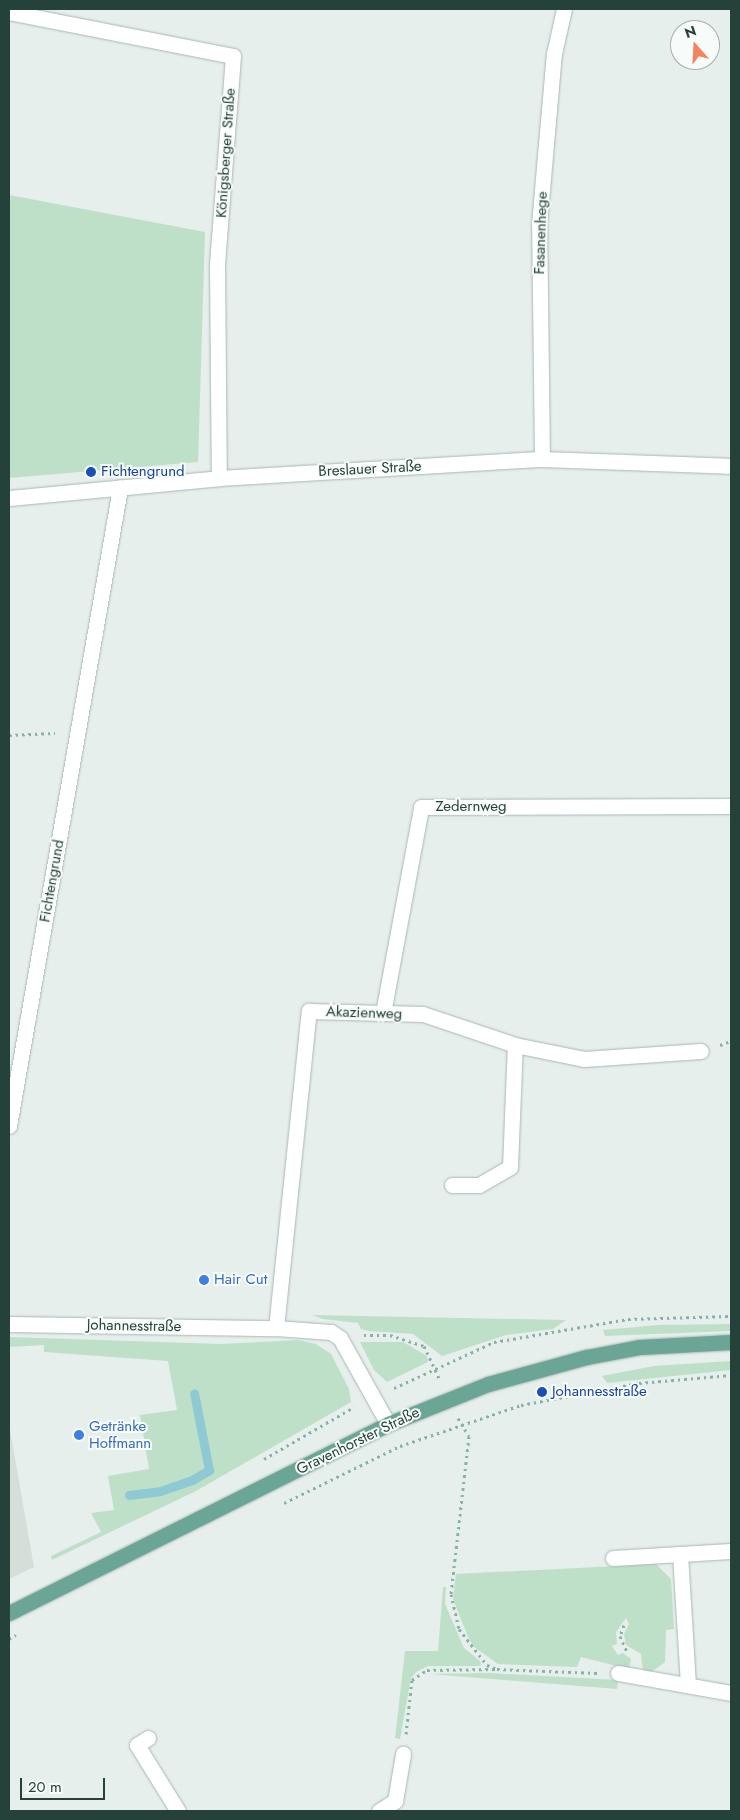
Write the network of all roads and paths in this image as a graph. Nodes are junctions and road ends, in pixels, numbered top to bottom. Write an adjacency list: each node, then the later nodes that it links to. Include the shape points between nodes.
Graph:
1 (564, 9): 3 (street, Fasanenhege, via 554,54 539,224)
2 (9, 12): 5 (street, Königsberger Straße, via 233,56 217,265)
3 (542, 459): 4 (street, Breslauer Straße); 5 (street, Breslauer Straße)
4 (731, 466)
5 (219, 478): 6 (street, Breslauer Straße)
6 (120, 488): 7 (street, Breslauer Straße); 8 (street, Fichtengrund)
7 (9, 498)
8 (78, 731): 9 (path); 14 (street, Fichtengrund)
9 (9, 735)
10 (731, 806): 11 (street, Zedernweg, via 421,807)
11 (383, 1013): 12 (street, Akazienweg, via 423,1014); 18 (street, Akazienweg, via 309,1011)
12 (515, 1045): 13 (street, Akazienweg, via 584,1059); 15 (street, via 510,1167 479,1185)
13 (701, 1051)
14 (9, 1126)
15 (452, 1185)
16 (731, 1316): 21 (path, via 628,1320 494,1342)
17 (9, 1324): 18 (street, Johannesstraße)
18 (276, 1328): 19 (street, Johannesstraße)
19 (331, 1332): 21 (path, via 411,1339 424,1346); 23 (street, via 340,1338)
20 (731, 1342): 24 (main road, Gravenhorster Straße, via 640,1347 587,1357 488,1384)
21 (435, 1369): 23 (path); 24 (path)
22 (731, 1375): 26 (path, via 630,1385 521,1406)
23 (374, 1397): 25 (street); 27 (path, via 326,1421)
24 (448, 1399): 25 (main road, Gravenhorster Straße); 26 (path)
25 (388, 1424): 32 (main road, Gravenhorster Straße)
26 (461, 1425): 28 (path, via 400,1446); 35 (path, via 469,1436 451,1594 455,1616 464,1637 487,1665)
27 (257, 1463)
28 (276, 1508)
29 (731, 1551): 30 (street)
30 (680, 1554): 31 (street); 37 (street)
31 (613, 1558)
32 (9, 1613)
33 (18, 1635): 34 (path)
34 (9, 1639)
35 (498, 1669): 36 (path); 40 (path, via 443,1669 418,1674 412,1680)
36 (618, 1673): 37 (street)
37 (688, 1684): 38 (street)
38 (731, 1693)
39 (148, 1738): 41 (street, via 136,1745)
40 (403, 1754): 42 (street, via 395,1801)
41 (178, 1811)
42 (379, 1811)

